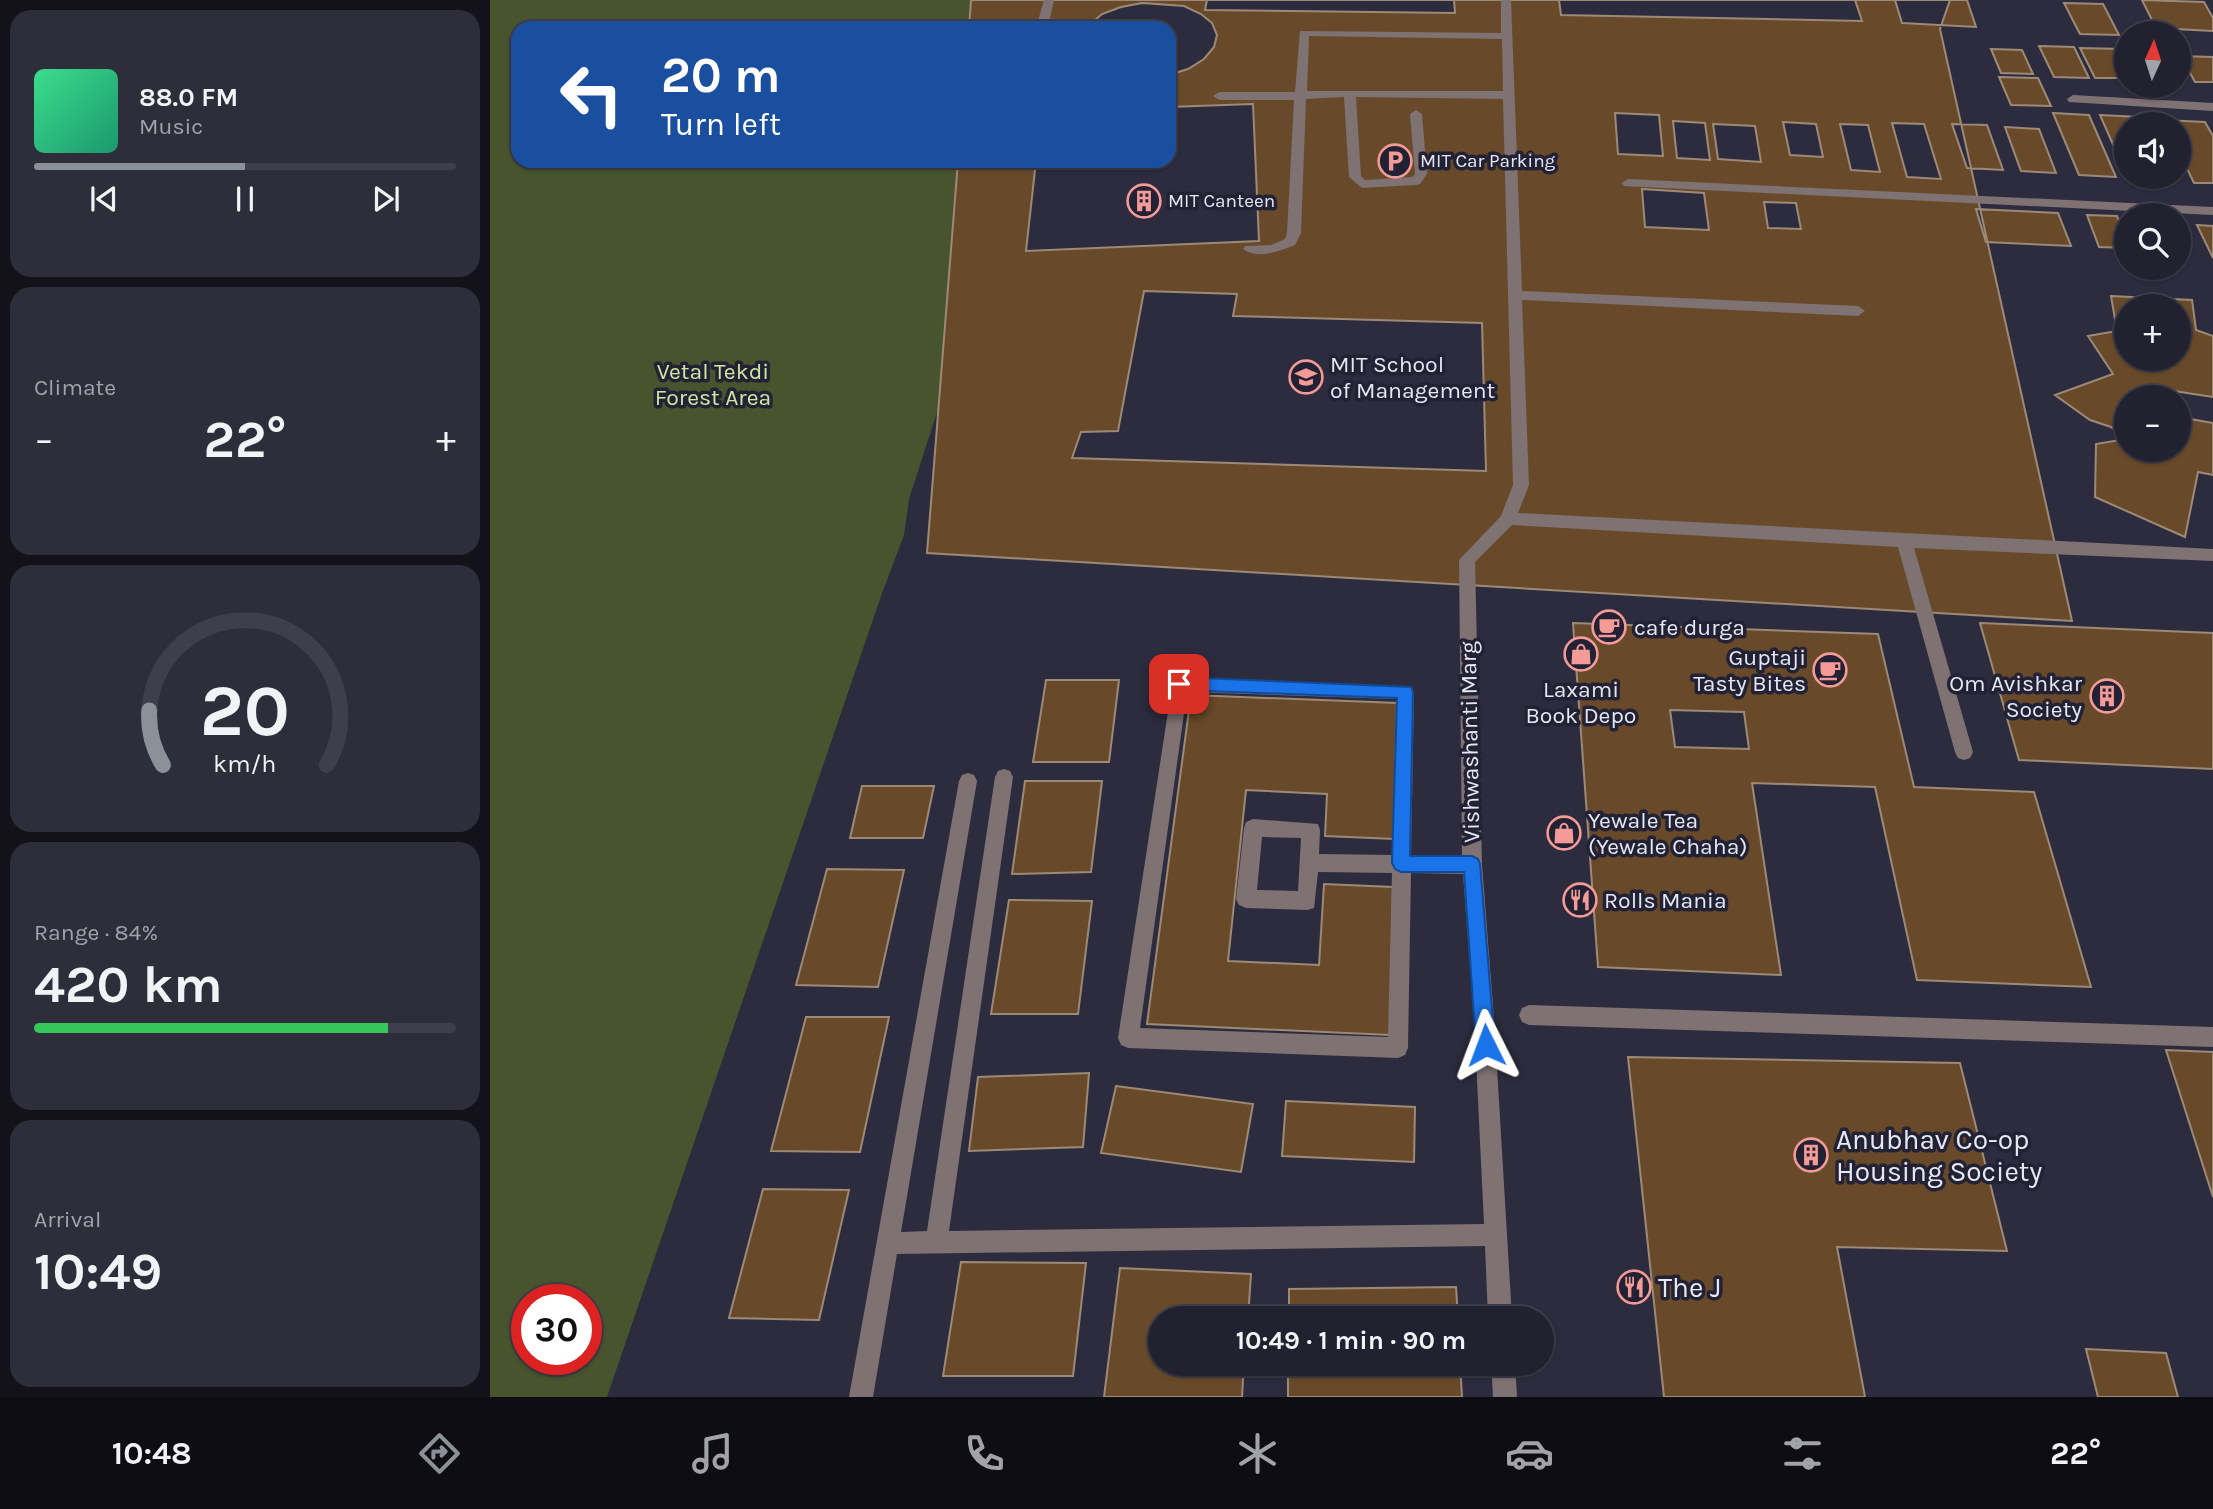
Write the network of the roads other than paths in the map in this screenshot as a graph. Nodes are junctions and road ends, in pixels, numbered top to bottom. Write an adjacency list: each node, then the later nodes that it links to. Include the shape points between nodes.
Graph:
1 (1049, 0): 3 (street)
2 (1506, 0): 4 (street)
3 (1044, 21)
4 (1507, 36): 6 (street); 8 (street, via 1304,33)
5 (1350, 94): 6 (street); 8 (street); 11 (street, via 1355,177 1362,184 1416,181 1421,174)
6 (1509, 95): 15 (street)
7 (1219, 96): 8 (street)
8 (1301, 96): 14 (street, via 1294,233 1290,242 1272,249)
9 (2073, 99): 10 (street)
10 (2213, 107)
11 (1416, 114)
12 (1628, 183): 13 (street)
13 (2213, 211)
14 (1250, 250)
15 (1515, 295): 16 (street); 17 (street, via 1521,485)
16 (1858, 311)
17 (1508, 519): 18 (street); 25 (street, Vishwashanti Marg, via 1467,560)
18 (1903, 541): 19 (street); 20 (street)
19 (2213, 555)
20 (1964, 751)
21 (1004, 777): 30 (street)
22 (968, 781): 29 (street)
23 (1310, 863): 23 (street, via 1307,901 1246,899 1253,828 1311,830); 24 (street)
24 (1401, 863): 24 (street, via 1405,692 1179,684 1128,1038 1398,1048); 25 (street)
25 (1472, 864): 28 (street, Vishwashanti Marg)
26 (1530, 1015): 27 (street)
27 (2213, 1037)
28 (1495, 1235): 30 (street); 31 (street, Vishwashanti Marg)
29 (888, 1243): 30 (street); 33 (street)
30 (936, 1244)
31 (1499, 1306)
32 (1504, 1376): 34 (street)
33 (861, 1397)
34 (1506, 1397)

